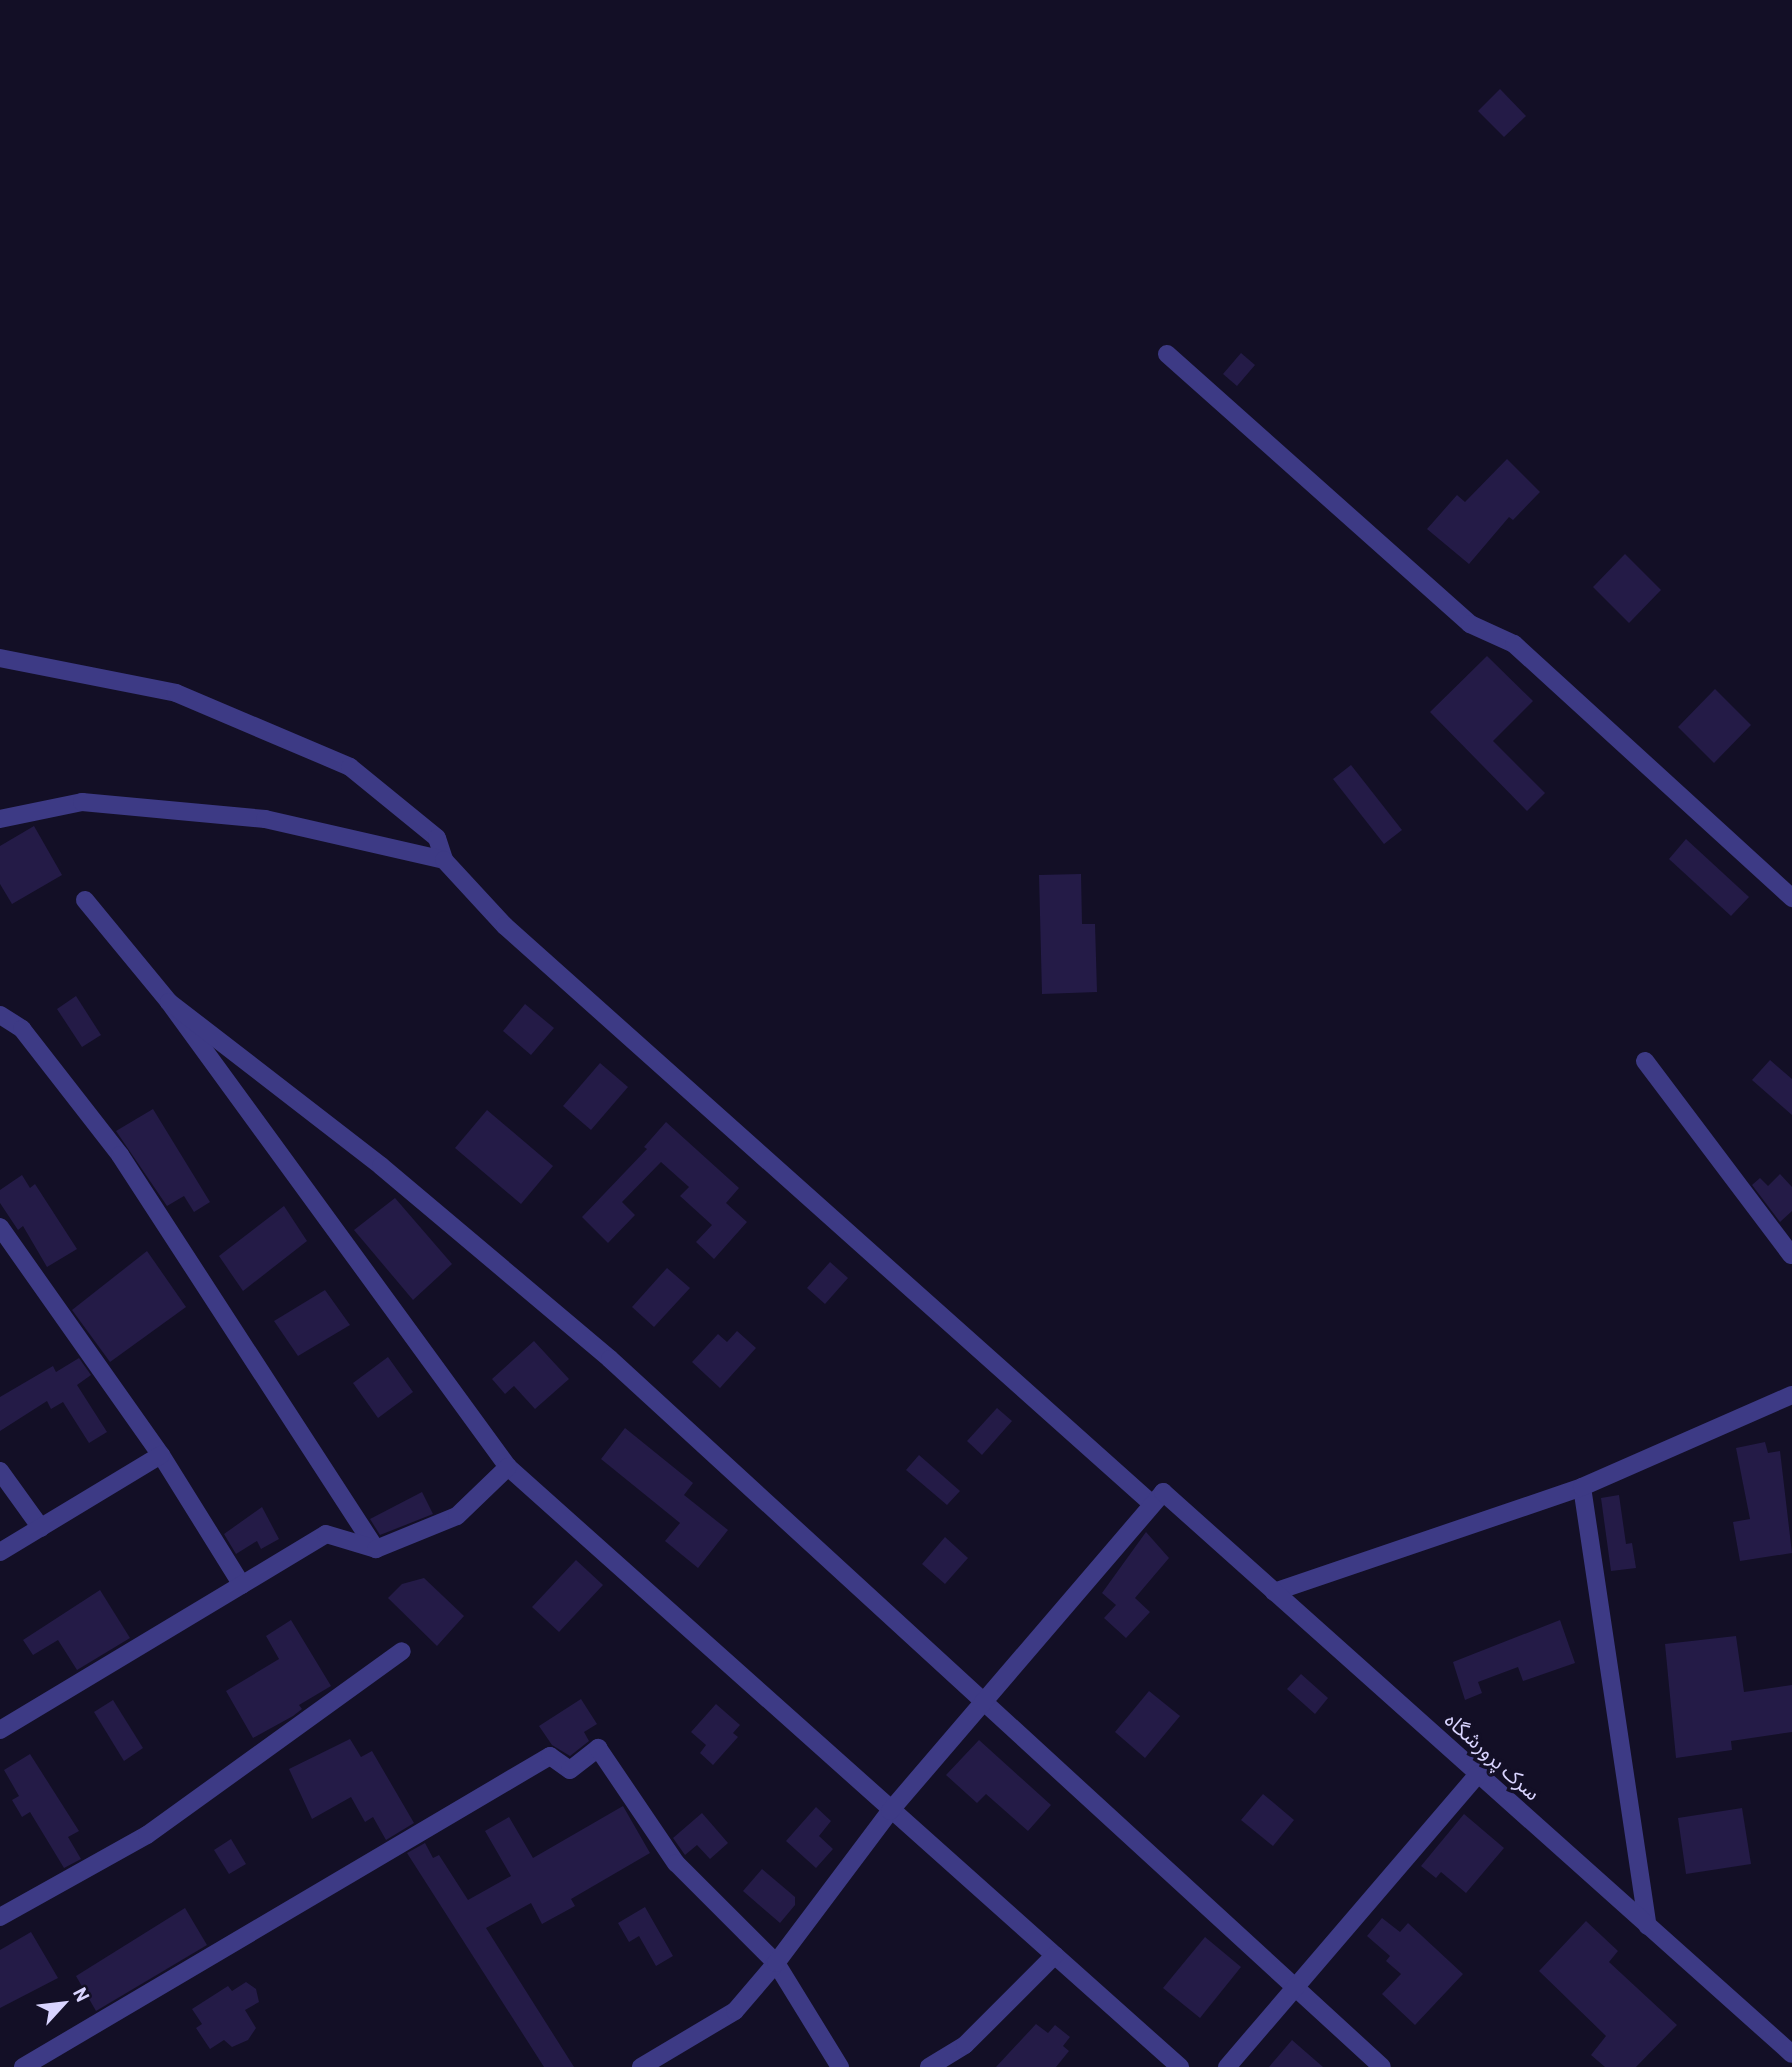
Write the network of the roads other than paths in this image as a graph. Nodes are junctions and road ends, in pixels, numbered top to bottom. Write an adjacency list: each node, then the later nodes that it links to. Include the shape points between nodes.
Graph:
1 (1167, 354): 5 (street, via 1470,624 1514,644)
2 (0, 658): 4 (street, سرک پرورشگاه, via 176,693 349,767 437,838)
3 (0, 819): 4 (street, via 82,802 265,819)
4 (444, 860): 17 (street, سرک پرورشگاه, via 505,926)
5 (1792, 898)
6 (85, 900): 7 (street)
7 (169, 1002): 14 (street); 24 (street, via 381,1166 610,1359)
8 (0, 1015): 19 (street, via 22,1029 120,1155)
9 (1645, 1061): 11 (street)
10 (0, 1227): 13 (street)
11 (1792, 1255)
12 (1792, 1395): 16 (street)
13 (161, 1455): 18 (street); 21 (street)
14 (508, 1467): 19 (street, via 457,1516); 27 (street)
15 (0, 1471): 18 (street)
16 (1582, 1487): 22 (street); 29 (street)
17 (1157, 1497): 22 (street, سرک پرورشگاه); 24 (street)
18 (41, 1528): 20 (street)
19 (376, 1549): 21 (street, via 326,1534)
20 (0, 1552)
21 (242, 1585): 25 (street)
22 (1274, 1592): 26 (street, سرک پرورشگاه)
23 (402, 1651): 28 (street, via 147,1835)
24 (983, 1699): 27 (street); 32 (street)
25 (0, 1730)
26 (1478, 1774): 29 (street, سرک پرورشگاه); 32 (street)
27 (890, 1811): 30 (street); 31 (street)
28 (0, 1917)
29 (1648, 1926): 33 (street, سرک پرورشگاه)
30 (1055, 1955): 37 (street, via 965,2045); 38 (street)
31 (776, 1964): 34 (street, via 676,1863 598,1748 570,1770 550,1756); 35 (street, via 735,2011); 36 (street)
32 (1294, 1989): 39 (street); 40 (street)
33 (1792, 2054)
34 (23, 2067)
35 (640, 2067)
36 (840, 2067)
37 (929, 2067)
38 (1180, 2067)
39 (1227, 2067)
40 (1382, 2067)

